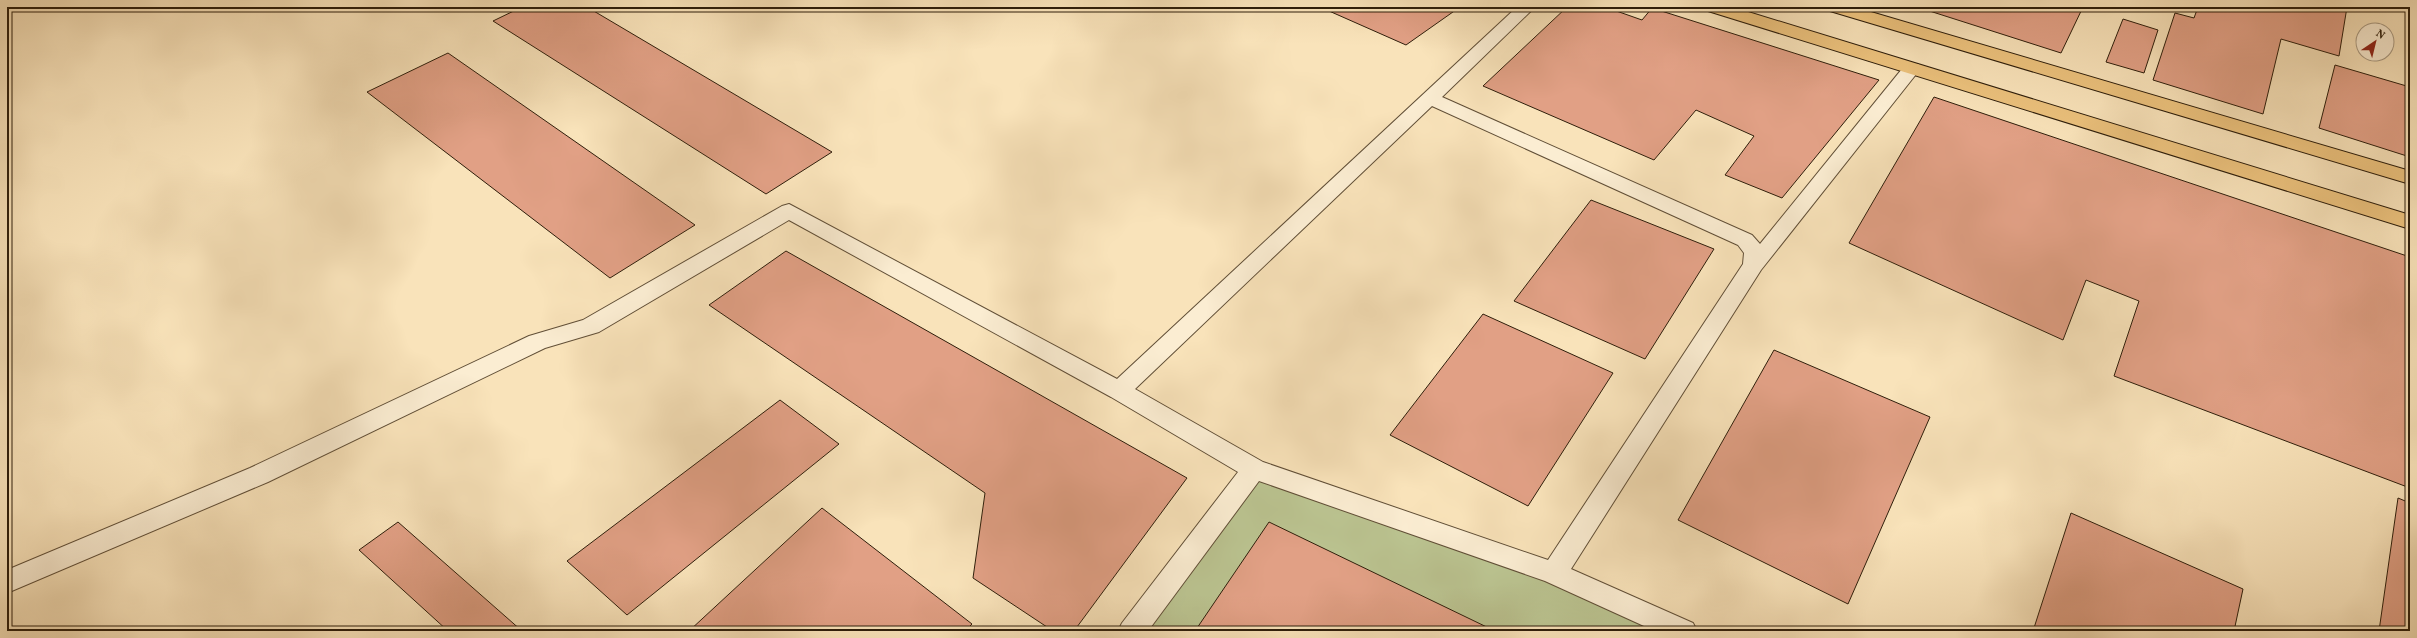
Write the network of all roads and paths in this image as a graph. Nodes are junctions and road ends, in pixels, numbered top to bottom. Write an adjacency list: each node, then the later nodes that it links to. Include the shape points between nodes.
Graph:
1 (1527, 7): 5 (street)
2 (1714, 7): 4 (main road)
3 (1836, 7): 6 (main road)
4 (1912, 68): 7 (main road); 8 (street)
5 (1431, 99): 8 (street, via 1745,240 1755,252); 9 (street)
6 (2410, 178)
7 (2410, 222)
8 (1754, 265): 11 (street)
9 (1119, 391): 10 (street); 12 (street, via 789,211 591,326 537,342 259,475)
10 (1254, 469): 11 (street); 13 (street)
11 (1554, 573): 14 (street)
12 (7, 582)
13 (1132, 631)
14 (1683, 631)

